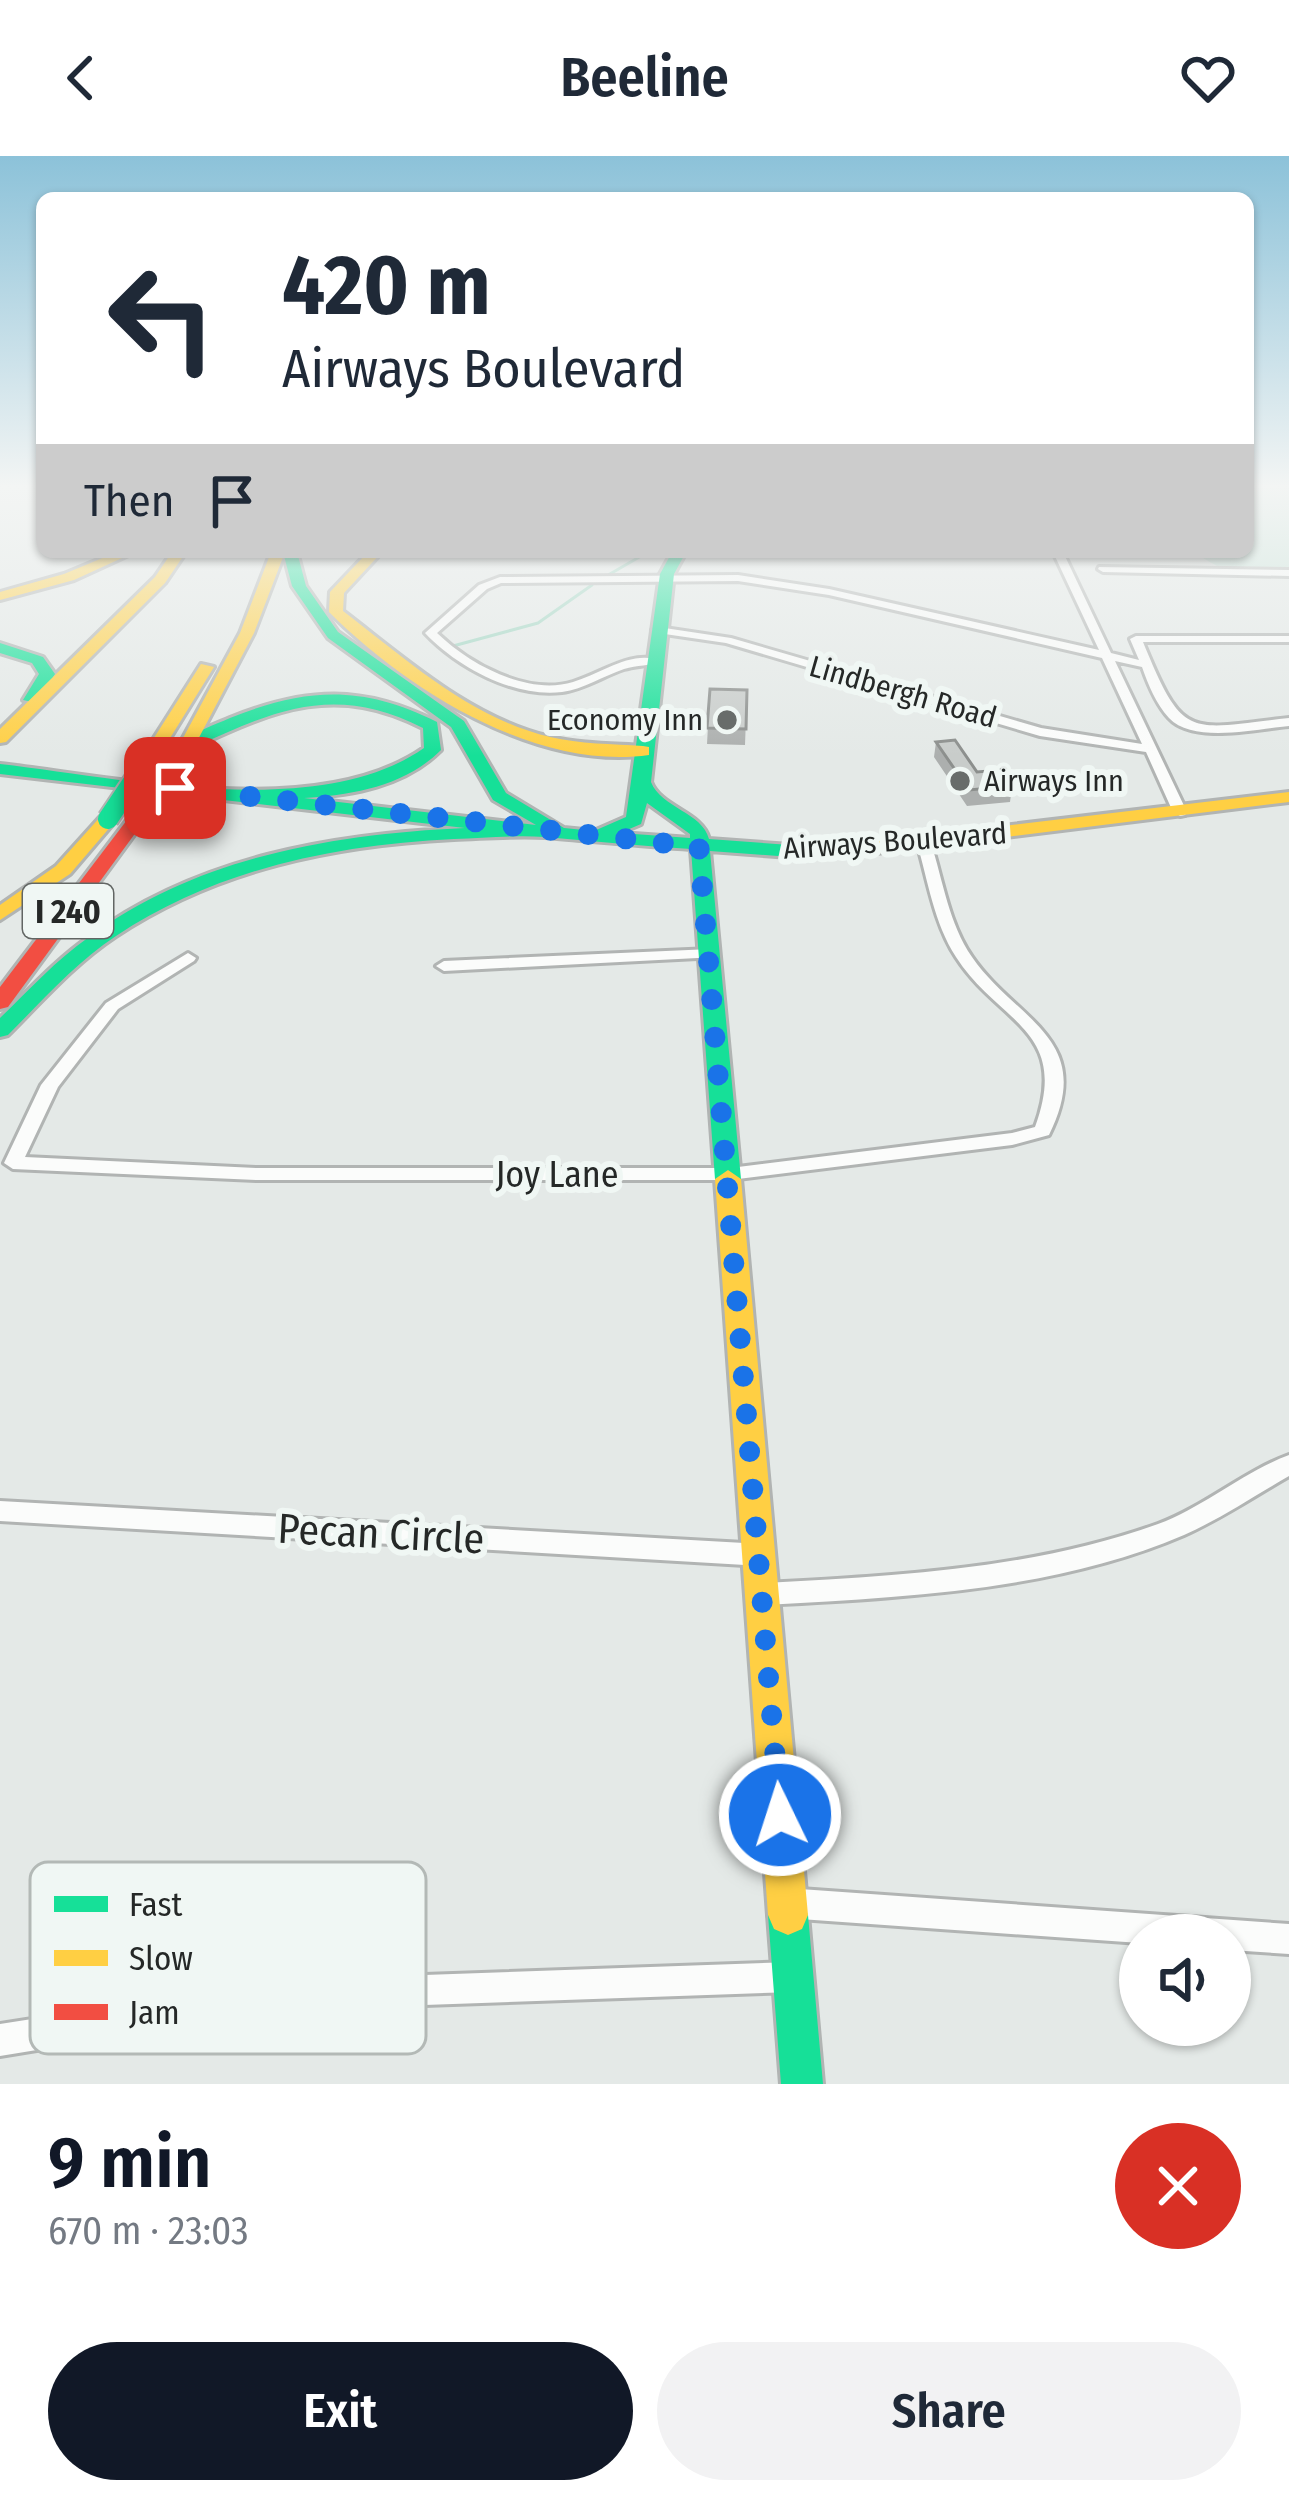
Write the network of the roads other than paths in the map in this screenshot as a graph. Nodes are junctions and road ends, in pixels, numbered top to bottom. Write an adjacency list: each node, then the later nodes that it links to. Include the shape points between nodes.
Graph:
1 (74, 576): 8 (main road)
2 (163, 576): 16 (main road)
3 (270, 576): 19 (main road)
4 (290, 576): 26 (main road, via 328,633 460,725 499,795)
5 (352, 576): 18 (main road, via 337,592 336,612 518,734)
6 (1070, 576): 12 (street)
7 (667, 578): 9 (main road); 12 (street, via 738,578 829,592); 13 (street, via 500,580 431,633 482,670 548,686)
8 (0, 596)
9 (658, 630): 13 (main road); 17 (street, Lindbergh Road, via 727,640 1040,732)
10 (1289, 639): 14 (street, via 1136,639)
11 (0, 648): 16 (main road, via 38,659 47,674)
12 (1109, 657): 14 (street); 17 (street)
13 (655, 661): 18 (main road)
14 (1147, 664): 15 (street, via 1166,715 1180,724 1198,730)
15 (1289, 722)
16 (8, 730)
17 (1148, 749): 24 (street)
18 (643, 751): 21 (main road)
19 (173, 752): 22 (main road, via 258,709 328,697 373,696 431,726 433,750 394,779 309,794); 25 (main road, I 240, bridge)
20 (0, 769): 22 (main road, Airways Boulevard)
21 (642, 782): 26 (main road, via 635,820 624,829); 28 (main road, via 647,795 699,832)
22 (219, 792): 26 (main road, Airways Boulevard)
23 (1289, 797): 24 (main road, Airways Boulevard)
24 (1180, 812): 27 (main road, Airways Boulevard)
25 (122, 819): 29 (main road); 33 (main road, I 240)
26 (566, 834): 28 (main road, Airways Boulevard); 34 (main road, via 380,834 240,866 111,930)
27 (924, 843): 28 (main road, Airways Boulevard, via 829,851); 35 (street, Joy Lane, via 969,965 1042,1036 1058,1099 1043,1131)
28 (699, 847): 30 (main road)
29 (0, 914)
30 (711, 954): 32 (street); 35 (main road)
31 (188, 958): 35 (street, Joy Lane, via 112,1006 50,1085 13,1163 256,1174)
32 (444, 966)
33 (0, 1002)
34 (0, 1030)
35 (730, 1174): 38 (main road)
36 (1289, 1465): 39 (street, via 1162,1533 1047,1565)
37 (0, 1511): 38 (street, Pecan Circle)
38 (762, 1555): 39 (main road)
39 (765, 1594): 40 (main road)
40 (786, 1903): 41 (street); 44 (main road)
41 (1119, 1927)
42 (1251, 1937): 43 (street)
43 (1289, 1940)
44 (793, 1977): 45 (street); 48 (main road)
45 (426, 1991)
46 (30, 2035): 47 (street)
47 (0, 2040)
48 (802, 2084)

